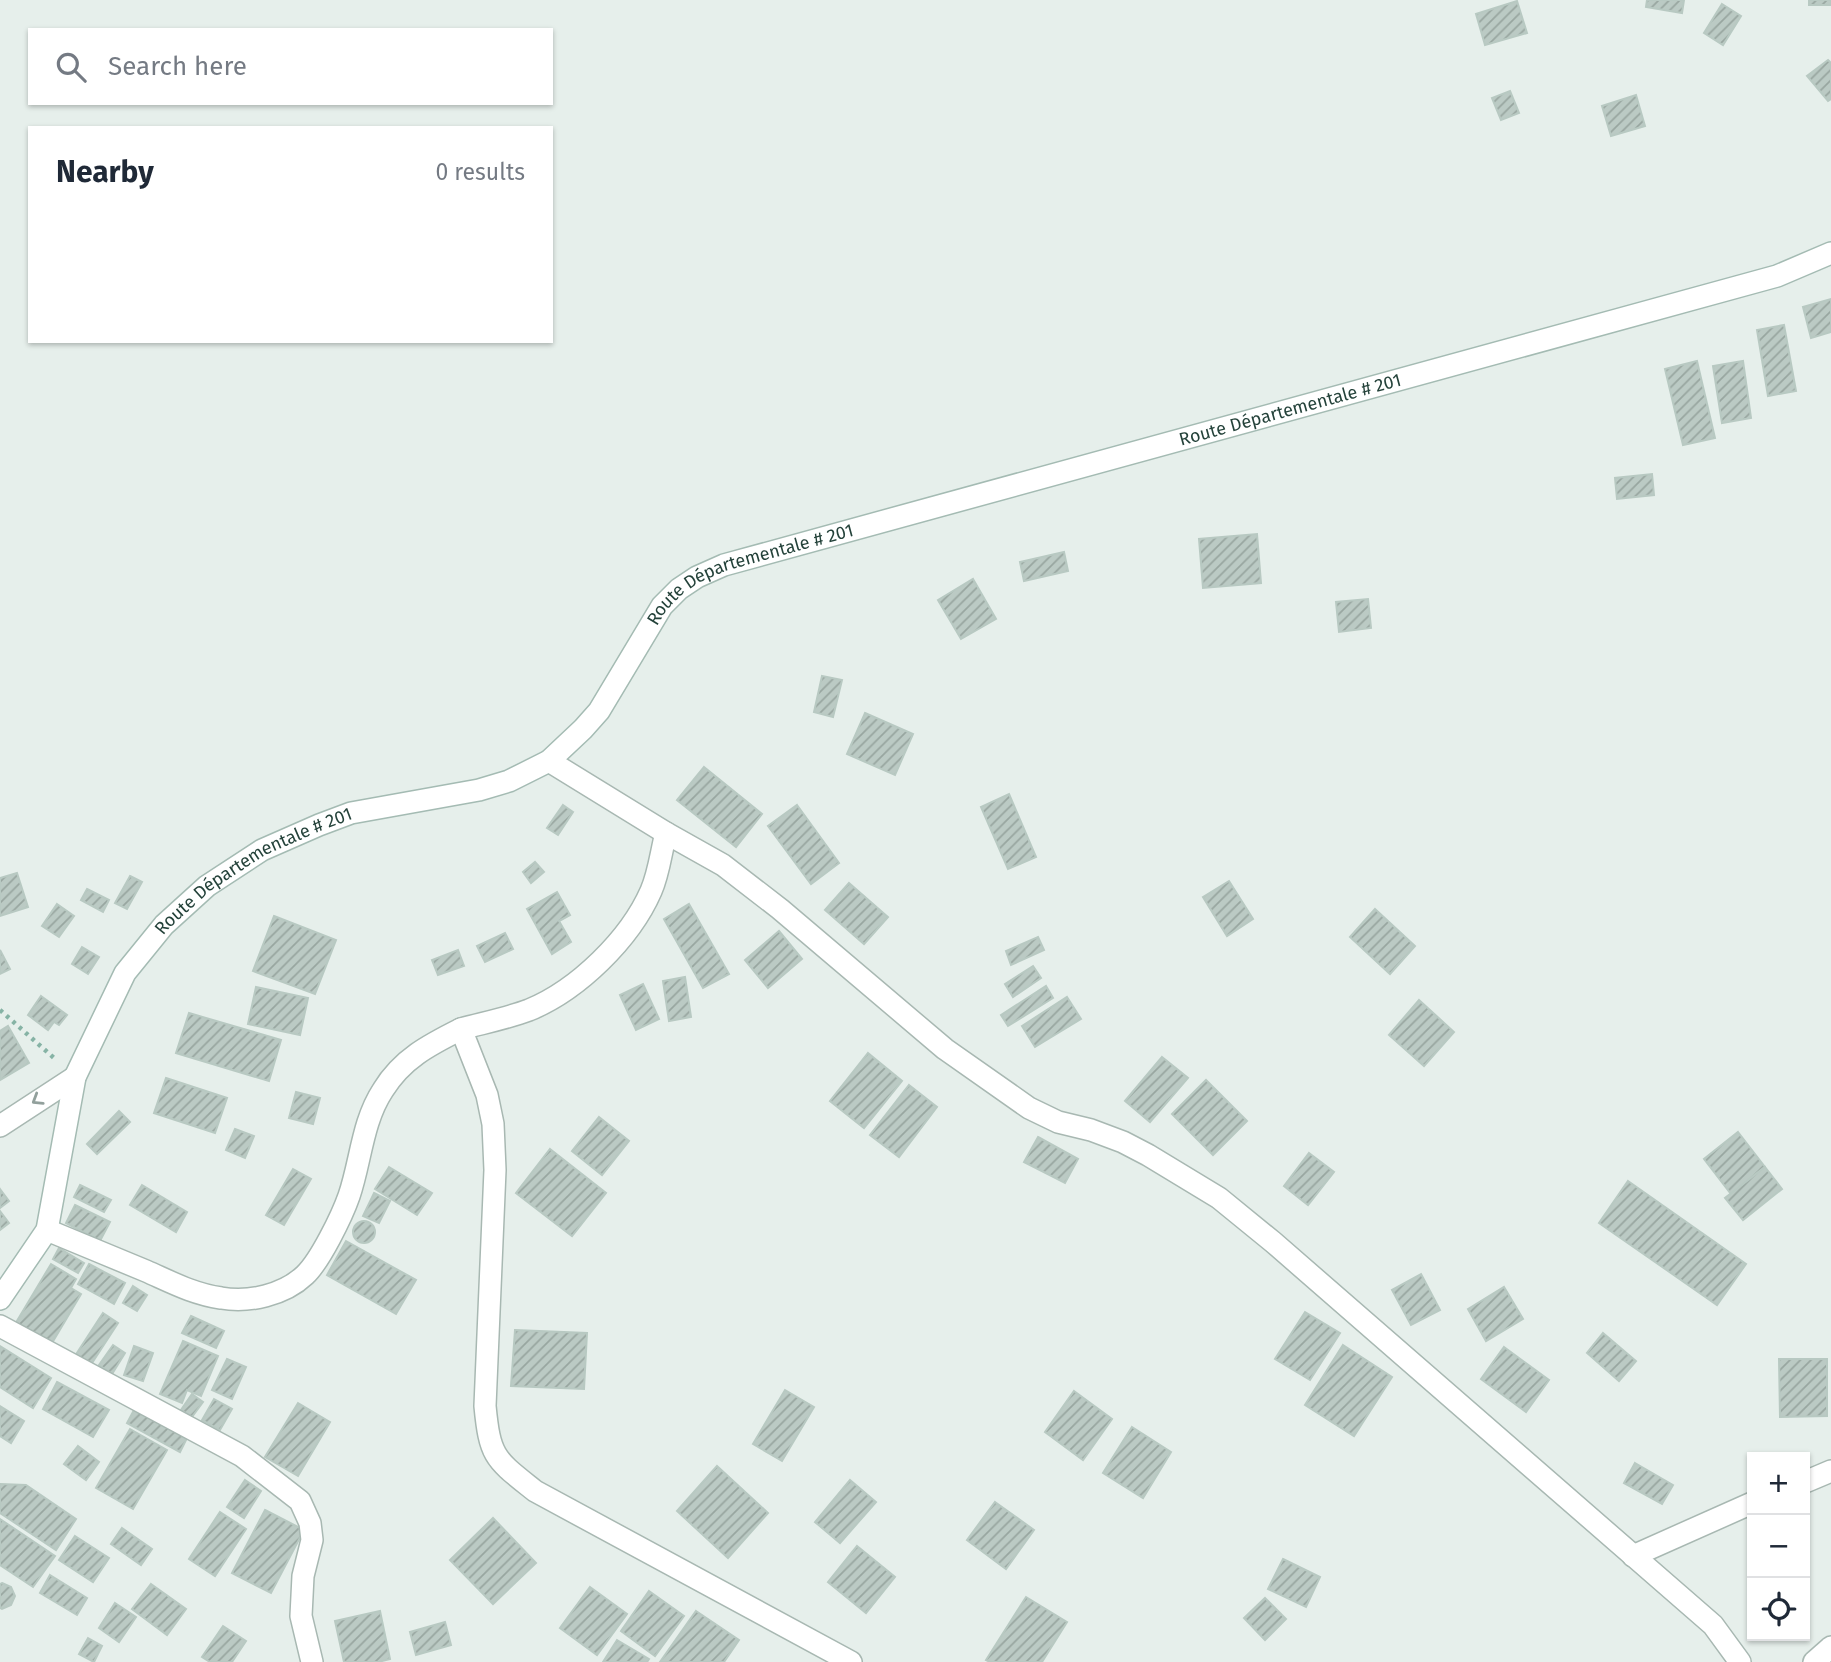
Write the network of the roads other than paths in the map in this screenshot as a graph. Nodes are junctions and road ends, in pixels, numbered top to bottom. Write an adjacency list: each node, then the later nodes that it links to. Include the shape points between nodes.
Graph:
1 (1831, 253): 2 (street, Route Départementale # 201, via 1777,276 724,565 696,577 662,606 598,711)
2 (549, 761): 3 (street); 5 (street, Route Départementale # 201, via 479,790 351,813 262,850 207,886 164,925 125,973)
3 (666, 833): 4 (street, via 652,889 624,936 603,959 572,985 530,1010); 13 (street, via 723,865 945,1049 1028,1108 1123,1142 1219,1198)
4 (461, 1029): 7 (street, via 416,1053 383,1090 370,1111 349,1195 336,1226 306,1274 281,1292 224,1299 191,1292); 16 (street, via 487,1095 493,1124 485,1405 492,1452 535,1491)
5 (75, 1077): 6 (street, one-way to 6); 7 (street, Route Départementale # 201)
6 (0, 1126)
7 (47, 1230): 8 (street, Route Départementale # 201)
8 (0, 1299)
9 (0, 1326): 15 (street, via 242,1456 300,1501 312,1540 303,1576 301,1616)
10 (1831, 1471): 11 (street)
11 (1810, 1480)
12 (1747, 1505): 13 (street)
13 (1633, 1556): 17 (street, via 1713,1625)
14 (1831, 1647): 18 (street)
15 (312, 1662)
16 (851, 1662)
17 (1740, 1662)
18 (1814, 1662)

